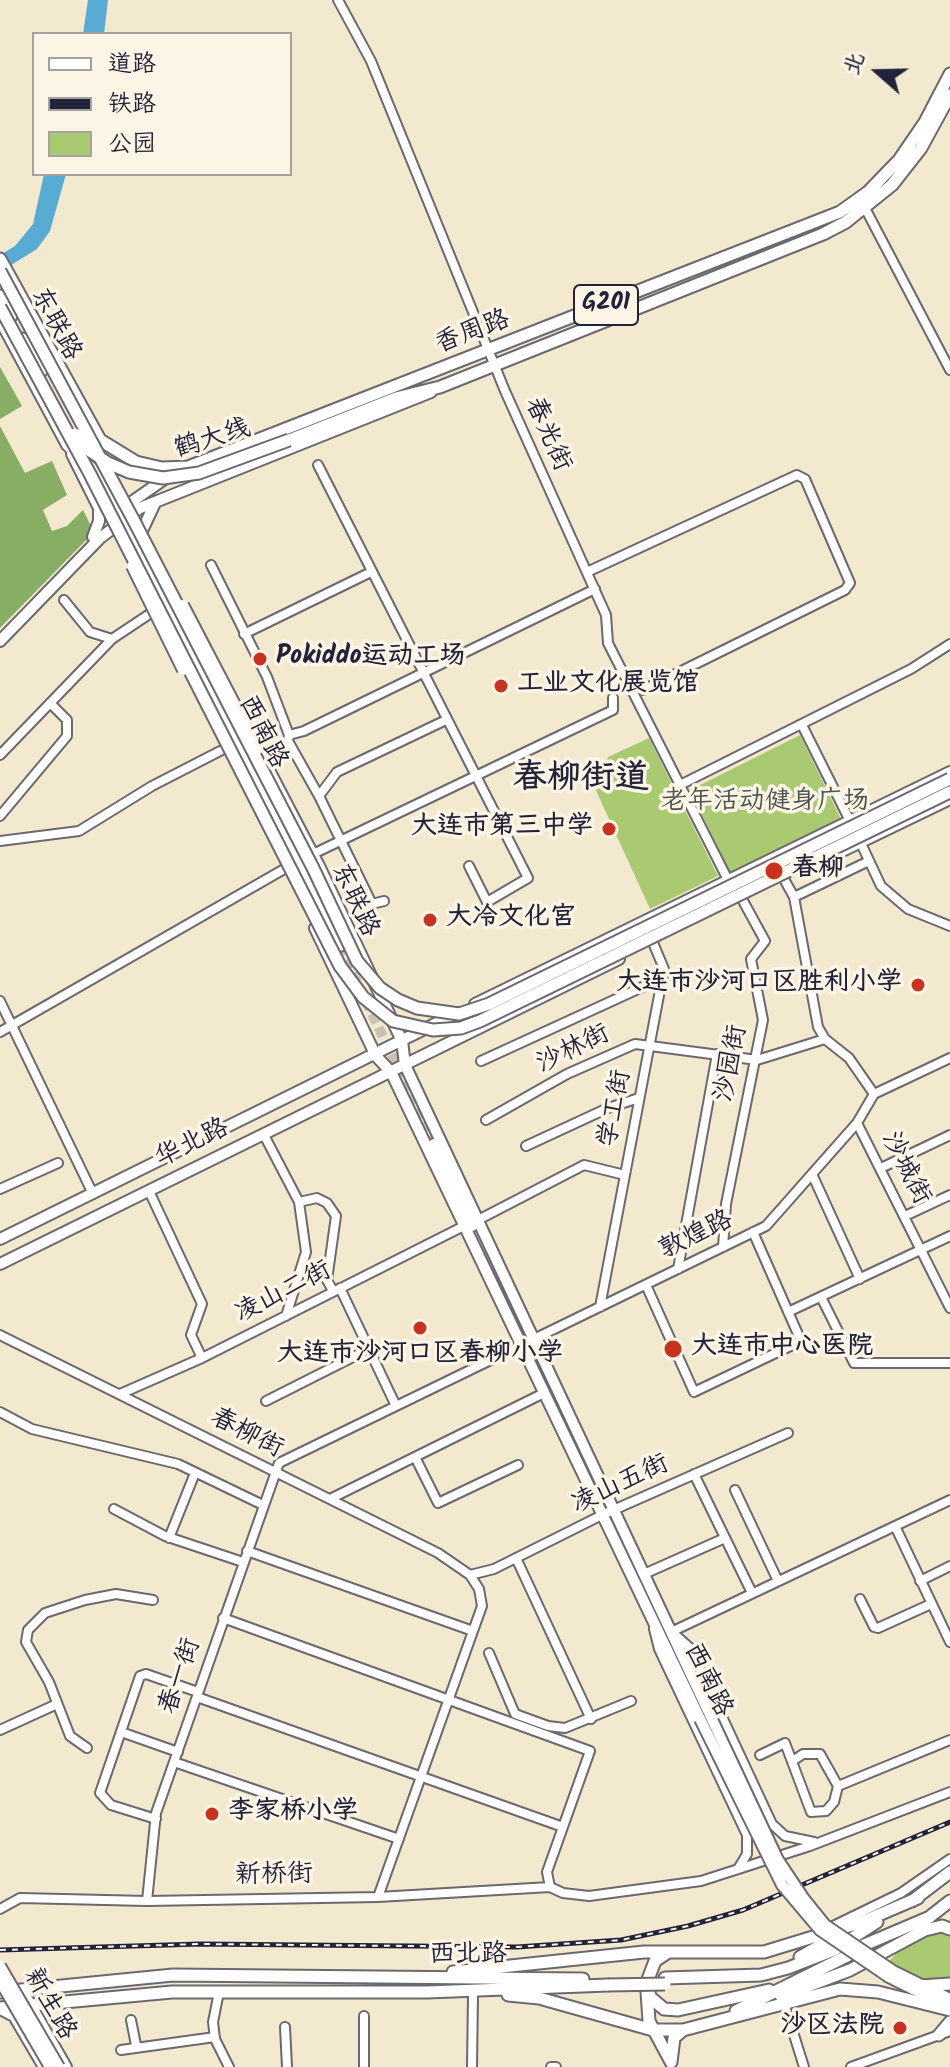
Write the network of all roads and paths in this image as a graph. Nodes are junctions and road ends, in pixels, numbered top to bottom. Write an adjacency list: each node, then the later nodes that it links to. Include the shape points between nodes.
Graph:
1 (338, 0): 9 (street, 春光街, via 371,61)
2 (950, 74): 9 (highway, 香周路 / G201, via 899,160 840,212)
3 (950, 95): 4 (highway, 香周路 / G201, via 907,167)
4 (865, 208): 10 (highway, 香周路 / G201, via 798,244); 11 (street)
5 (2, 267): 13 (highway, G201); 19 (highway, 东联路, bridge)
6 (0, 296): 12 (highway, 鹤大线 / G201, bridge, via 82,444 129,472 187,476 396,398)
7 (0, 307): 19 (highway, 东联路, bridge)
8 (0, 320): 14 (main road)
9 (488, 351): 10 (street, 春光街); 15 (highway, 香周路 / G201)
10 (494, 366): 12 (highway, 香周路 / G201); 24 (street, 春光街)
11 (950, 370)
12 (440, 387): 18 (main road, 香周路)
13 (93, 432): 14 (highway); 15 (highway, 鹤大线 / G201, via 116,452 148,465 174,468); 17 (main road)
14 (67, 445): 17 (main road); 20 (main road, via 99,508)
15 (205, 462): 19 (main road, 香周路, via 160,481)
16 (318, 465): 23 (street)
17 (98, 470): 19 (main road)
18 (159, 500): 19 (main road, 香周路); 21 (main road, via 144,522)
19 (123, 519): 20 (main road, 香周路); 21 (main road, 西南路); 40 (main road, 西南路, bridge, via 138,581); 41 (main road, 西南路, bridge, via 164,567); 46 (highway, 东联路, bridge, via 357,961 388,994 417,1008 459,1014 489,1004); 48 (highway, 东联路, bridge, via 340,966 372,1006 407,1026 447,1030 480,1021)
20 (94, 540): 21 (main road, via 117,538); 28 (main road, 香周路); 31 (main road, 香周路)
21 (138, 547): 27 (main road, 西南路); 44 (main road, 西南路)
22 (211, 565): 29 (street)
23 (371, 572): 29 (street); 33 (street)
24 (587, 572): 25 (street, 春光街); 34 (street, via 797,475 805,479 850,583 845,590)
25 (595, 589): 33 (street); 47 (street, 春光街, via 606,615 608,643)
26 (64, 600): 30 (street, via 90,632)
27 (164, 606): 30 (street); 54 (main road, 西南路)
28 (0, 633)
29 (244, 634): 39 (street)
30 (112, 639): 36 (street)
31 (0, 641)
32 (950, 644): 38 (street)
33 (422, 671): 37 (street); 39 (street)
34 (643, 690)
35 (613, 698): 45 (street, via 613,710)
36 (50, 703): 42 (street); 51 (street, via 67,720 67,736)
37 (446, 720): 45 (street); 49 (street, via 337,772)
38 (802, 725): 47 (street); 52 (street)
39 (289, 735): 49 (street)
40 (224, 749): 53 (main road, 西南路); 55 (street, via 79,831)
41 (260, 751): 44 (main road); 58 (main road, 西南路)
42 (0, 755)
43 (950, 772): 52 (main road, 华北路)
44 (258, 775): 54 (main road, 西南路)
45 (475, 776): 56 (street); 60 (street, via 528,878 487,902)
46 (950, 779)
47 (680, 785): 63 (street, 春光街)
48 (950, 792)
49 (319, 796): 56 (street)
50 (950, 799): 57 (main road, 华北路)
51 (0, 816)
52 (850, 821): 57 (street); 63 (main road, 华北路)
53 (263, 825): 54 (main road); 61 (main road, 西南路)
54 (288, 840): 58 (main road); 61 (main road); 70 (main road, 西南路)
55 (0, 841)
56 (341, 841): 58 (street); 66 (street, via 372,904)
57 (860, 842): 59 (street); 62 (main road, 华北路)
58 (313, 854): 76 (main road, 西南路)
59 (869, 861): 64 (street); 68 (street, via 881,886 908,909)
60 (469, 866)
61 (286, 868): 73 (street); 79 (main road, 西南路)
62 (784, 879): 64 (street); 65 (main road, 华北路)
63 (728, 880): 67 (main road, 华北路)
64 (794, 897): 75 (street, via 818,1027)
65 (742, 899): 69 (main road, 华北路); 81 (street, 沙园街, via 765,941 751,959 763,1020)
66 (384, 901)
67 (645, 921): 69 (street, 学工街); 76 (main road, 华北路)
68 (950, 926)
69 (654, 942): 71 (street, 学工街); 83 (main road, 华北路)
70 (340, 946)
71 (662, 978): 77 (street, 学工街); 82 (street)
72 (0, 1001): 73 (street)
73 (12, 1025): 74 (street); 99 (street)
74 (0, 1032)
75 (825, 1039): 81 (street, 沙林街); 85 (street, via 849,1058)
76 (402, 1041): 79 (main road, 华北路); 83 (main road, 西南路)
77 (650, 1043): 78 (street, 沙林街); 86 (street, 学工街); 87 (street, 沙林街, via 635,1044 567,1074)
78 (717, 1054): 81 (street, 沙林街); 111 (street)
79 (376, 1056): 84 (main road, 西南路); 99 (main road, 华北路)
80 (950, 1058): 85 (street)
81 (753, 1060): 108 (street, 沙园街)
82 (481, 1061)
83 (405, 1065): 84 (main road, 华北路); 103 (main road, 西南路)
84 (391, 1072): 89 (main road, 华北路); 104 (main road, 西南路)
85 (874, 1094): 88 (street, 沙城街)
86 (639, 1098): 92 (street); 96 (street, 学工街)
87 (486, 1120)
88 (857, 1123): 94 (street, 沙城街); 95 (street, 敦煌路)
89 (264, 1135): 98 (main road, 华北路); 101 (street)
90 (950, 1135): 94 (street)
91 (434, 1144): 112 (main road, 西南路)
92 (526, 1146)
93 (58, 1163): 97 (street)
94 (881, 1168): 102 (street, 沙城街)
95 (812, 1174): 105 (street, 敦煌路, via 766,1226); 113 (street)
96 (625, 1175): 103 (street, via 584,1165); 119 (street, 学工街)
97 (0, 1189)
98 (149, 1191): 110 (main road, 华北路); 127 (street, via 202,1304 191,1335)
99 (93, 1194): 107 (main road, 华北路)
100 (950, 1195): 102 (street)
101 (299, 1202): 115 (street, via 317,1198 336,1216 327,1280); 122 (street, via 306,1252)
102 (905, 1216): 109 (street, 沙城街)
103 (478, 1220): 117 (main road, 西南路)
104 (464, 1226): 115 (street, 凌山二街); 118 (main road, 西南路)
105 (753, 1232): 108 (street, 敦煌路); 121 (street)
106 (950, 1236): 109 (street)
107 (0, 1239)
108 (723, 1247): 111 (street, 敦煌路)
109 (922, 1250): 113 (street); 120 (street, 沙城街)
110 (0, 1264)
111 (678, 1269): 114 (street, 敦煌路)
112 (493, 1271): 117 (main road, 西南路); 118 (main road, 西南路)
113 (860, 1279): 116 (street)
114 (646, 1285): 119 (street, 敦煌路); 121 (street, via 694,1392 801,1341)
115 (337, 1290): 122 (street, 凌山二街); 126 (street)
116 (821, 1297): 121 (street); 128 (street, via 854,1363)
117 (515, 1299): 124 (main road, 西南路)
118 (502, 1305): 125 (main road, 西南路)
119 (600, 1307): 124 (street, 敦煌路)
120 (950, 1308)
121 (788, 1312)
122 (286, 1316): 127 (street, 凌山二街)
123 (0, 1335): 130 (street, 春柳街)
124 (534, 1339): 125 (street, 敦煌路); 145 (main road, 西南路)
125 (521, 1346): 129 (main road, 西南路); 132 (street, 敦煌路)
126 (369, 1349): 131 (street); 132 (street)
127 (202, 1358): 130 (street, 凌山二街)
128 (950, 1363)
129 (544, 1393): 135 (street); 146 (main road, 西南路)
130 (120, 1394): 137 (street, 春柳街)
131 (266, 1401)
132 (396, 1406): 137 (street, 敦煌路, via 279,1463)
133 (0, 1412): 138 (street, via 32,1429 178,1464)
134 (788, 1433): 139 (street, 凌山五街)
135 (415, 1457): 136 (street, via 438,1503); 141 (street)
136 (518, 1465)
137 (274, 1472): 141 (street, 春柳街); 143 (street, 春一街)
138 (195, 1473): 143 (street); 148 (street)
139 (694, 1474): 145 (street, 凌山五街); 149 (street)
140 (735, 1490): 156 (street)
141 (330, 1499): 155 (street, 春柳街, via 438,1553)
142 (950, 1500): 147 (street)
143 (263, 1505): 150 (street, 春一街)
144 (114, 1509): 148 (street)
145 (614, 1510): 146 (street, 凌山五街); 154 (main road, 西南路)
146 (602, 1515): 151 (street, 凌山五街); 162 (main road, 西南路)
147 (895, 1526): 156 (street); 157 (street)
148 (169, 1538): 152 (street)
149 (725, 1538): 154 (street); 158 (street)
150 (247, 1551): 152 (street, 春一街); 165 (street)
151 (516, 1558): 155 (street, 凌山五街); 174 (street)
152 (243, 1562): 163 (street, 春一街)
153 (950, 1566): 157 (street)
154 (644, 1574): 166 (main road, 西南路)
155 (470, 1575): 165 (street, via 482,1606)
156 (778, 1581): 158 (street)
157 (920, 1581): 161 (street)
158 (752, 1593): 166 (street)
159 (860, 1599): 161 (street, via 878,1628)
160 (153, 1600): 172 (street, via 116,1594 34,1620 26,1642)
161 (931, 1604): 164 (street)
162 (651, 1617): 173 (main road, 西南路); 189 (street, via 659,1649)
163 (223, 1618): 169 (street, 春一街); 170 (street)
164 (946, 1625): 167 (street)
165 (473, 1631): 170 (street)
166 (671, 1632): 173 (main road, 西南路); 187 (street, via 690,1648)
167 (950, 1642)
168 (489, 1653): 174 (street, via 515,1714 565,1728)
169 (197, 1694): 176 (street, via 140,1676); 179 (street, 春一街); 183 (street)
170 (448, 1699): 183 (street); 188 (street, via 590,1751)
171 (631, 1701): 174 (street)
172 (57, 1704): 175 (street); 178 (street, via 70,1736)
173 (705, 1717): 209 (main road, 西南路, bridge, via 782,1885 820,1930)
174 (591, 1719)
175 (0, 1730)
176 (121, 1732): 179 (street); 186 (street, via 100,1793 111,1805)
177 (950, 1740): 184 (street)
178 (87, 1748)
179 (178, 1752): 182 (street, 春一街)
180 (760, 1755): 181 (street, via 785,1743)
181 (794, 1760): 184 (street, via 820,1754); 184 (street, via 791,1764 811,1812 826,1811)
182 (174, 1762): 186 (street, 春一街); 190 (street)
183 (421, 1776): 188 (street); 190 (street)
184 (838, 1786)
185 (950, 1792): 191 (street)
186 (156, 1819): 199 (street, 春一街)
187 (772, 1824): 191 (street, via 794,1840); 192 (street)
188 (563, 1827): 196 (street, via 547,1872)
189 (747, 1835): 192 (street); 194 (street, via 747,1854)
190 (399, 1839): 197 (street)
191 (822, 1841): 192 (street)
192 (777, 1854): 194 (street)
193 (950, 1859): 205 (street, via 901,1893)
194 (736, 1871): 196 (street, via 603,1894 563,1893)
195 (950, 1872): 198 (highway)
196 (550, 1887): 197 (street, 新桥街)
197 (378, 1897): 199 (street, 新桥街)
198 (918, 1898): 203 (highway); 208 (highway, 西北路, via 834,1950)
199 (147, 1901): 201 (street, 新桥街, via 20,1898)
200 (950, 1901): 202 (highway)
201 (0, 1909)
202 (930, 1917): 212 (highway, 西北路, via 762,1981); 216 (highway)
203 (862, 1922): 205 (highway); 208 (highway)
204 (950, 1929): 228 (highway, via 925,1930 850,1970)
205 (792, 1945): 206 (highway, via 764,1952)
206 (667, 1952): 210 (highway); 220 (highway, via 655,1961)
207 (0, 1966): 244 (main road, 新生路, bridge)
208 (768, 1974): 212 (highway, 西北路)
209 (891, 1974): 215 (main road, 西南路); 227 (main road, 西南路)
210 (417, 1979): 213 (highway, 西北路); 223 (highway, 西北路, via 173,1975 50,1987)
211 (0, 1981): 243 (main road, 新生路, bridge)
212 (665, 1981): 213 (highway, 西北路, bridge)
213 (608, 1982): 219 (highway, 西北路)
214 (950, 1984): 215 (highway)
215 (919, 1986): 222 (main road, 西南路)
216 (782, 1989): 220 (highway, via 678,2010 664,2009); 228 (highway)
217 (0, 1992): 223 (highway, 西北路)
218 (219, 1992): 219 (highway, 西北路); 224 (highway, 西北路); 238 (street)
219 (423, 1992): 221 (highway)
220 (647, 1992): 235 (highway)
221 (473, 1995): 235 (highway, via 539,1998); 249 (street)
222 (950, 1999)
223 (22, 2003): 224 (highway, 西北路); 226 (highway, 西北路); 234 (main road); 242 (main road)
224 (54, 2003): 234 (main road, via 44,2011)
225 (784, 2003): 227 (highway, via 858,1989); 232 (highway); 250 (street)
226 (0, 2008)
227 (950, 2008)
228 (738, 2010): 232 (highway)
229 (364, 2016): 248 (street)
230 (131, 2020): 239 (street)
231 (950, 2022): 237 (highway)
232 (710, 2023): 236 (highway)
233 (285, 2027): 247 (street)
234 (44, 2029): 245 (main road)
235 (653, 2030): 236 (highway); 241 (highway)
236 (683, 2030): 241 (highway, via 674,2038)
237 (945, 2033): 251 (street)
238 (215, 2037): 239 (street); 246 (street)
239 (136, 2045): 240 (street)
240 (121, 2050)
241 (672, 2065)
242 (44, 2067)
243 (50, 2067)
244 (59, 2067)
245 (66, 2067)
246 (229, 2067)
247 (287, 2067)
248 (364, 2067)
249 (472, 2067)
250 (804, 2067)
251 (851, 2067)

